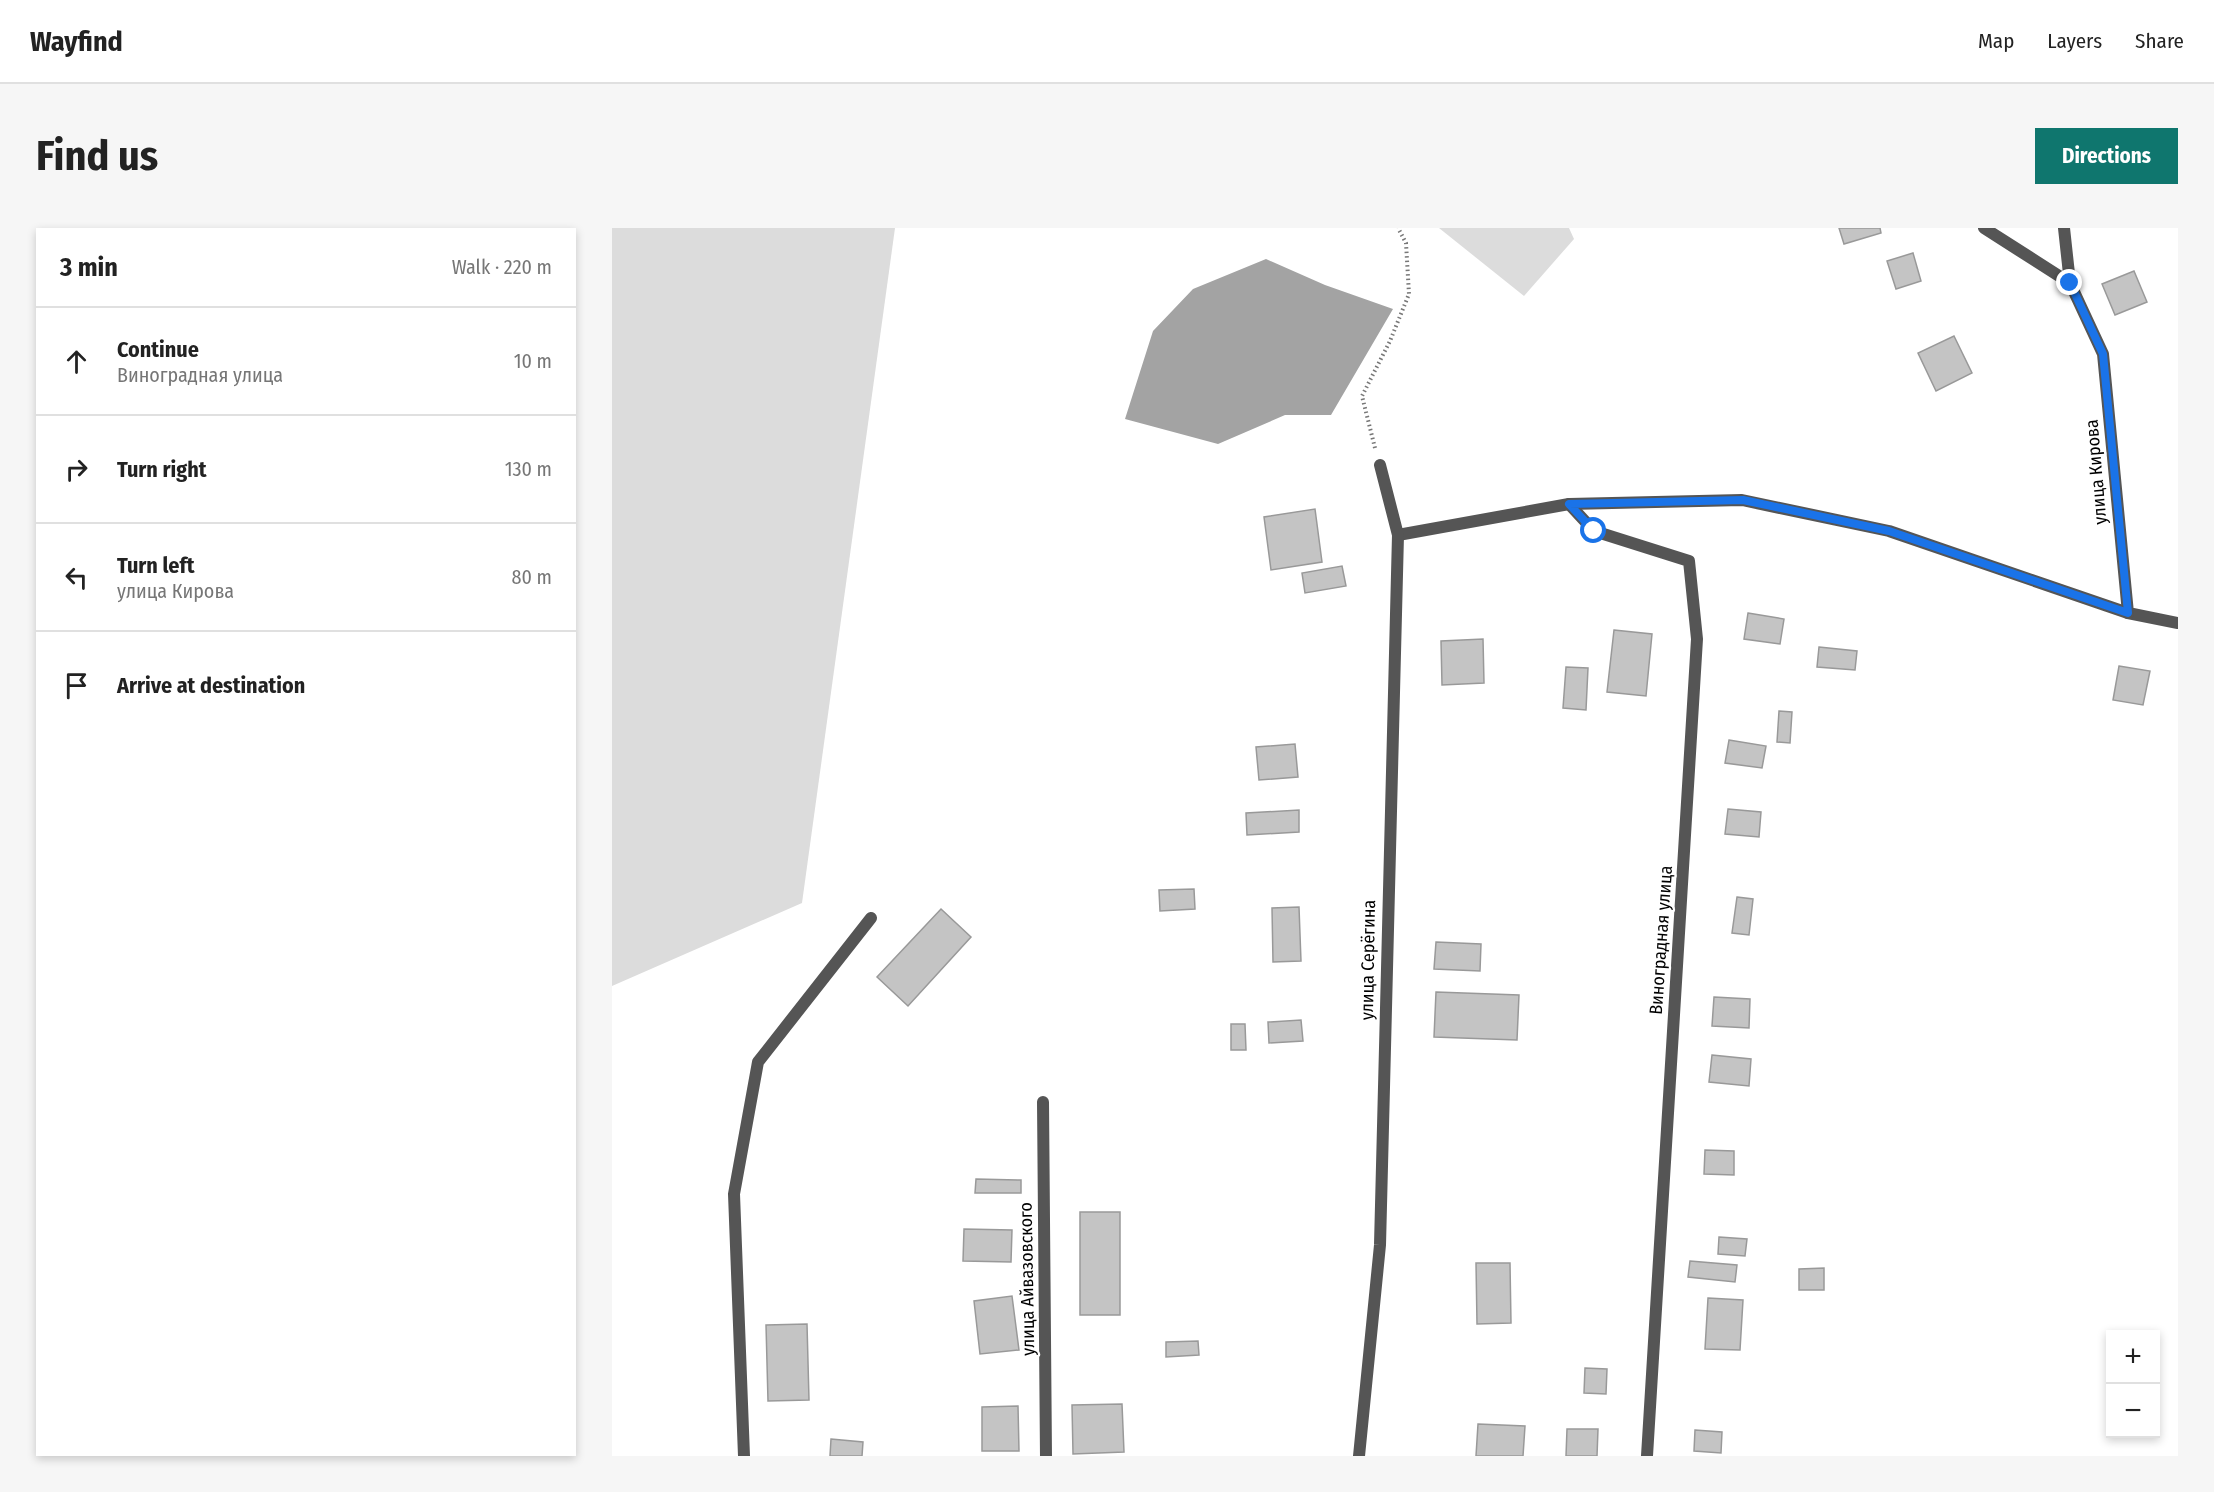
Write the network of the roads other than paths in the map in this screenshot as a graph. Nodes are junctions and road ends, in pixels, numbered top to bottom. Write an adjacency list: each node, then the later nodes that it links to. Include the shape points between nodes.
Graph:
1 (1984, 228): 3 (street)
2 (2064, 228): 3 (street, улица Кирова)
3 (2070, 283): 7 (street, улица Кирова, via 2103,354)
4 (1380, 465): 6 (street, улица Серёгина)
5 (1569, 504): 6 (street); 7 (street, via 1743,500 1889,531); 14 (street, Виноградная улица, via 1594,531 1689,561 1697,639)
6 (1398, 535): 13 (street, улица Серёгина, via 1380,1245)
7 (2128, 613): 8 (street)
8 (2178, 623)
9 (872, 918): 11 (street, via 758,1062 735,1194)
10 (1043, 1102): 12 (street, улица Айвазовского)
11 (744, 1456)
12 (1046, 1456)
13 (1359, 1456)
14 (1647, 1456)

